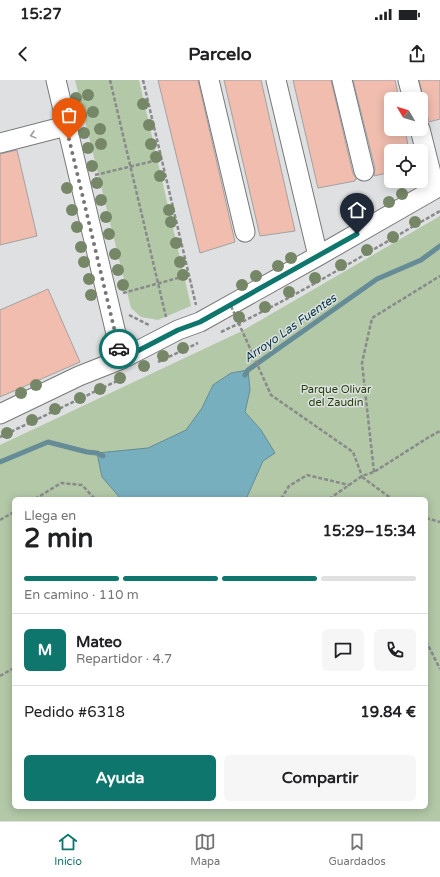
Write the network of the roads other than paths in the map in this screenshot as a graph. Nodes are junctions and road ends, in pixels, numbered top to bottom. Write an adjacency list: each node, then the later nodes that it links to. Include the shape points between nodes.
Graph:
1 (56, 80): 7 (street)
2 (209, 80): 12 (street)
3 (276, 80): 13 (street)
4 (342, 80): 10 (street)
5 (408, 80): 6 (street)
6 (411, 92)
7 (66, 126): 9 (street, one-way to 9); 14 (street)
8 (422, 136): 11 (street)
9 (0, 143)
10 (364, 171)
11 (438, 188): 13 (street)
12 (245, 232)
13 (318, 256): 14 (street, via 231,306)
14 (122, 359): 15 (street, via 79,376)
15 (0, 414)

